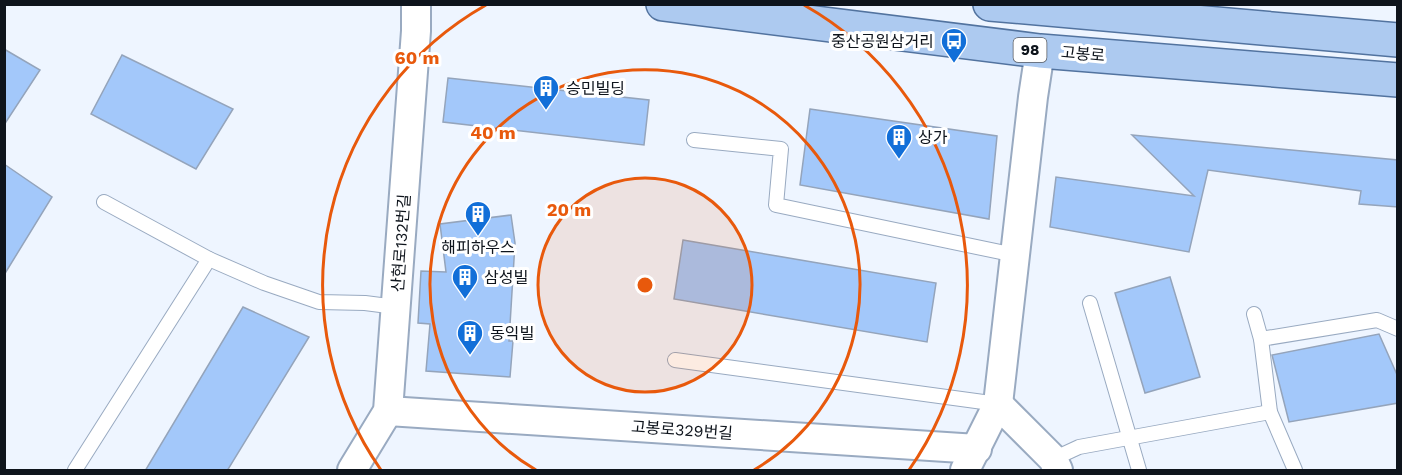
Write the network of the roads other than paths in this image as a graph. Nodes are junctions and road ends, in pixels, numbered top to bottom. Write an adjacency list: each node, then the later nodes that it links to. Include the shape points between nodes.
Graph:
1 (416, 4): 12 (street, 산현로132번길)
2 (663, 4): 5 (main road, 고봉로 / 98)
3 (990, 4): 4 (main road)
4 (1398, 40)
5 (1040, 51): 6 (main road, 고봉로 / 98); 9 (street, 고봉로329번길)
6 (1398, 80)
7 (694, 140): 9 (lane, via 781,149 776,205)
8 (104, 202): 10 (lane)
9 (1015, 255): 17 (street, 고봉로329번길)
10 (209, 259): 12 (lane, via 319,303); 23 (lane)
11 (1090, 303): 20 (lane)
12 (396, 307): 18 (street, 산현로132번길)
13 (1254, 314): 15 (lane)
14 (1398, 329): 15 (lane, via 1377,320)
15 (1261, 339): 19 (lane)
16 (675, 360): 17 (lane)
17 (998, 404): 21 (street, 고봉로329번길); 22 (street)
18 (388, 411): 21 (street, 고봉로329번길); 24 (street, 산현로132번길)
19 (1270, 412): 20 (lane); 26 (lane)
20 (1130, 437): 22 (lane, via 1079,447); 25 (lane)
21 (971, 460)
22 (1055, 465)
23 (75, 471)
24 (352, 471)
25 (1139, 471)
26 (1295, 471)

